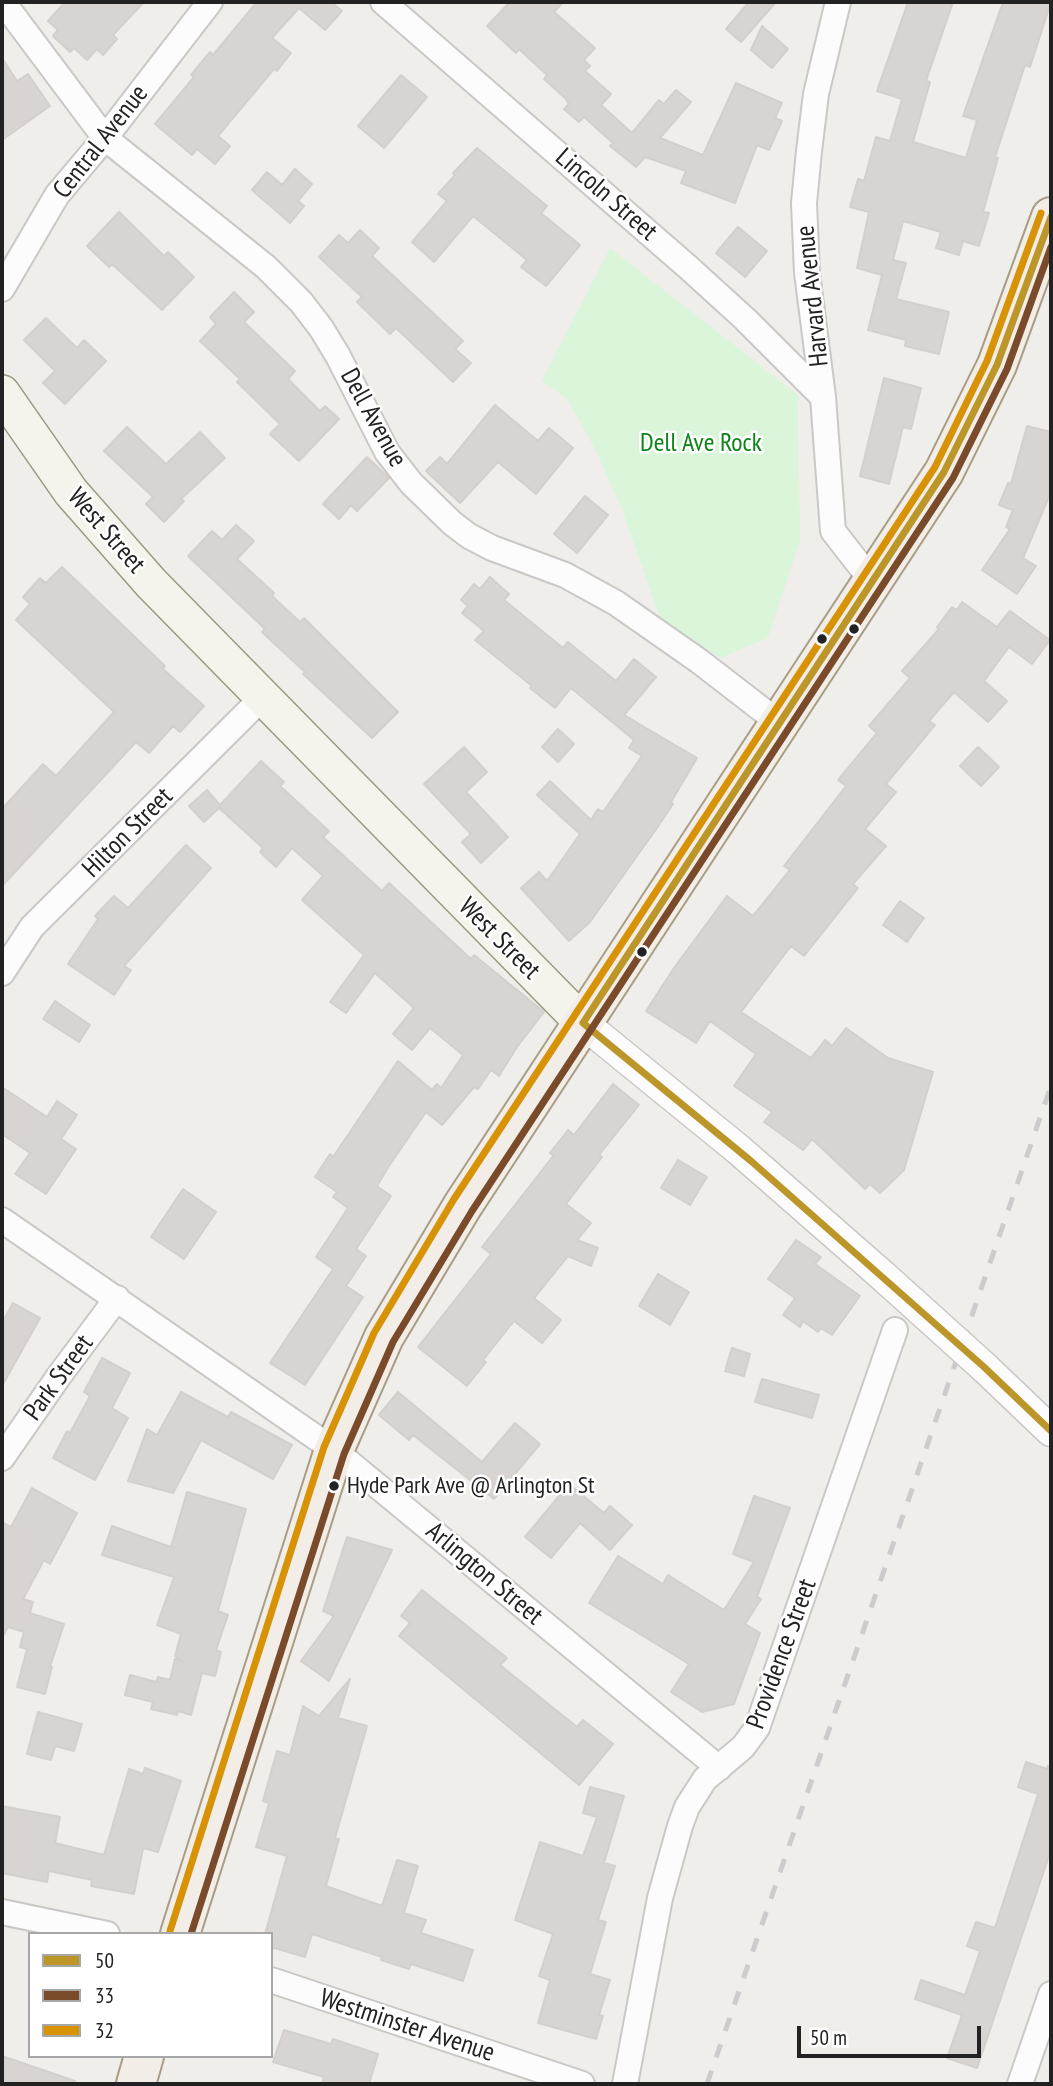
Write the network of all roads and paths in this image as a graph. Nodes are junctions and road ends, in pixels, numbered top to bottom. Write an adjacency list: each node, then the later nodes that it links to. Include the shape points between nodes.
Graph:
1 (3, 2): 5 (street, Dell Avenue)
2 (210, 2): 5 (street, Central Avenue)
3 (383, 2): 9 (street, Lincoln Street, via 689,268)
4 (838, 2): 9 (street, Harvard Avenue, via 816,94 804,204 807,273)
5 (105, 138): 7 (street, Central Avenue, via 57,195); 12 (street, Dell Avenue, via 265,267 301,302 338,356 387,452 452,523 492,548 565,575 616,603)
6 (1051, 217): 10 (main road, via 997,365 943,472)
7 (2, 289)
8 (2, 393): 11 (main road, West Street, via 95,519)
9 (823, 397): 10 (street, Harvard Avenue, via 833,531)
10 (872, 580): 12 (main road)
11 (262, 698): 13 (street, Hilton Street, via 32,927); 14 (main road, West Street)
12 (778, 722): 14 (main road)
13 (2, 973)
14 (583, 1023): 18 (street, West Street, bridge, via 739,1150); 19 (main road, via 463,1205 384,1337)
15 (2, 1220): 16 (street, Arlington Street)
16 (117, 1298): 19 (street, Arlington Street); 20 (street, Park Street)
17 (895, 1330): 21 (street, Providence Street, via 763,1715 752,1737)
18 (1051, 1431)
19 (334, 1450): 21 (street, Arlington Street); 24 (main road)
20 (2, 1458)
21 (719, 1768): 30 (street, Providence Street, via 695,1793 680,1826 660,1898)
22 (2, 1912): 23 (street)
23 (97, 1932)
24 (181, 1932)
25 (273, 1981): 29 (street, Westminster Avenue)
26 (1051, 1994): 31 (street)
27 (143, 2058): 28 (main road)
28 (136, 2084)
29 (582, 2084)
30 (625, 2084)
31 (1020, 2084)

